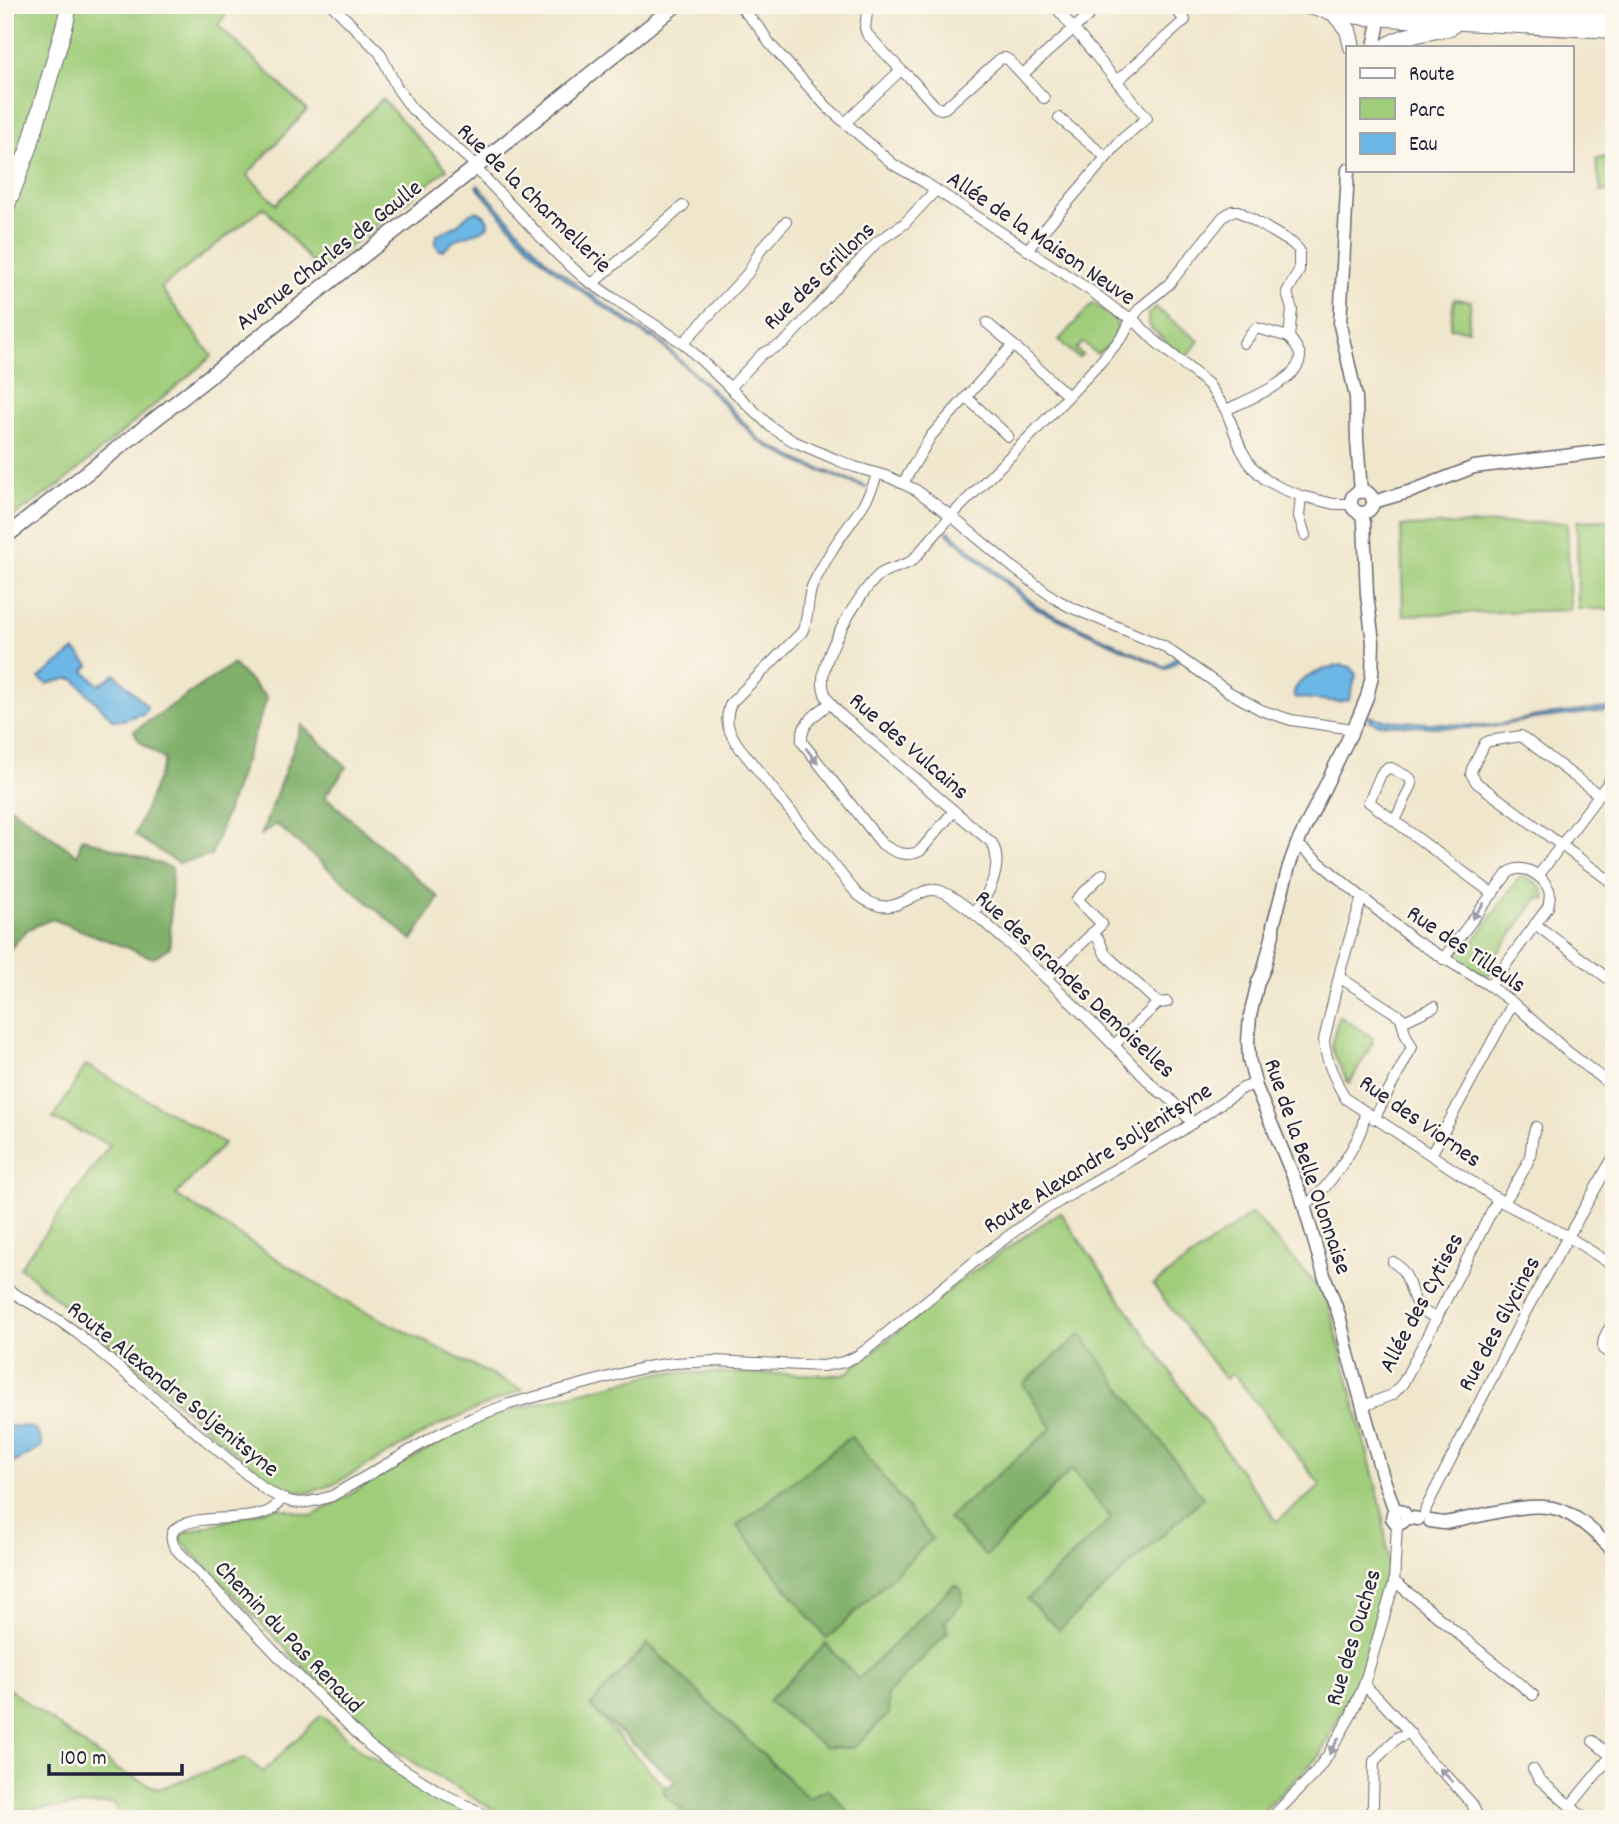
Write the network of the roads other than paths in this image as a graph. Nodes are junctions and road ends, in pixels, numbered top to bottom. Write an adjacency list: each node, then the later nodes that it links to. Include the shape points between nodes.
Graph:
1 (69, 5): 31 (main road, via 29,148)
2 (332, 5): 27 (street, Rue de la Charmellerie, via 380,54 412,109)
3 (676, 5): 27 (main road, Avenue Charles de Gaulle)
4 (739, 5): 25 (street, Allée de la Maison Neuve)
5 (868, 5): 20 (street, via 867,34)
6 (1054, 5): 14 (street)
7 (1100, 5): 14 (street)
8 (1172, 5): 22 (street, via 1185,20)
9 (1304, 5): 11 (main road)
10 (1381, 5): 12 (main road)
11 (1333, 12): 13 (main road); 17 (main road, via 1348,30)
12 (1614, 17)
13 (1467, 22): 16 (main road); 19 (main road, via 1405,37)
14 (1073, 27): 21 (street); 22 (street)
15 (1378, 27): 18 (street)
16 (1614, 30)
17 (1352, 46)
18 (1374, 46)
19 (1388, 46)
20 (901, 70): 21 (street, via 941,109 1000,59 1009,60); 25 (street)
21 (1023, 74): 23 (street)
22 (1117, 81): 26 (street, via 1147,118)
23 (1044, 97)
24 (1059, 118): 26 (street)
25 (845, 123): 29 (street, Allée de la Maison Neuve, via 894,165)
26 (1106, 157): 33 (street)
27 (476, 167): 34 (street, Rue de la Charmellerie, via 559,256); 55 (main road, Avenue Charles de Gaulle)
28 (1348, 172): 49 (street, via 1340,325 1356,397)
29 (935, 191): 33 (street, Allée de la Maison Neuve); 41 (street, Rue des Grillons, via 904,224 877,242 787,340 762,354)
30 (683, 206): 34 (street)
31 (5, 210)
32 (786, 222): 38 (street, via 761,249 748,273)
33 (1027, 250): 35 (street, Allée de la Maison Neuve)
34 (592, 284): 38 (street, Rue de la Charmellerie)
35 (1132, 318): 37 (street, via 1168,284 1227,213 1238,211 1299,250 1299,271 1287,292 1292,310); 42 (street, Allée de la Maison Neuve, via 1124,335); 44 (street, via 1208,384)
36 (988, 323): 40 (street)
37 (1289, 337): 39 (street, via 1256,328); 44 (street, via 1298,349 1297,365 1277,385)
38 (683, 343): 41 (street, Rue de la Charmellerie)
39 (1244, 343)
40 (1013, 345): 42 (street); 43 (street)
41 (730, 388): 47 (street, Rue de la Charmellerie, via 782,434)
42 (1068, 396): 53 (street, Allée de la Maison Neuve)
43 (966, 397): 45 (street); 48 (street, via 932,436)
44 (1226, 410): 50 (street, via 1251,466 1266,480)
45 (1008, 436)
46 (1614, 450): 51 (street, via 1474,467)
47 (877, 474): 48 (street, Rue de la Charmellerie); 69 (street, Rue des Grandes Demoiselles, via 868,497 812,587 802,632 731,703 728,729 867,902 883,908 935,890)
48 (904, 483): 53 (street, Rue de la Charmellerie)
49 (1361, 492): 51 (street); 52 (street, via 1353,497)
50 (1301, 496): 52 (street); 54 (street, via 1299,516)
51 (1373, 502): 52 (street, via 1371,509)
52 (1356, 509): 57 (street, Rue de la Belle Olonnaise, via 1364,523 1373,662 1367,697)
53 (951, 516): 56 (street, Rue des Vulcains, via 906,566 877,578 847,617 824,667 823,688); 57 (street, Rue de la Charmellerie, via 1054,598 1163,646 1261,710 1291,720)
54 (1305, 535)
55 (5, 537)
56 (830, 703): 60 (street, Rue des Vulcains); 60 (street, one-way to 60, via 806,725 802,742 882,844 906,855 920,851)
57 (1353, 729): 62 (street, Rue de la Belle Olonnaise)
58 (1614, 775): 59 (street)
59 (1599, 795): 63 (street); 63 (street, via 1521,736 1485,743 1472,769 1473,778)
60 (954, 811): 69 (street, Rue des Vulcains, via 996,851 998,862 988,895)
61 (1395, 821): 61 (street, via 1369,802 1381,775 1391,768 1410,778 1412,784); 67 (street)
62 (1297, 844): 68 (street, Rue des Tilleuls); 81 (street, Rue de la Belle Olonnaise, via 1250,1016 1249,1059)
63 (1562, 845): 65 (street); 66 (street)
64 (1104, 874): 71 (street, via 1077,899 1102,924)
65 (1538, 876): 67 (street, via 1513,869); 70 (street, via 1550,897)
66 (1614, 884)
67 (1493, 894): 72 (street, one-way to 72)
68 (1362, 897): 72 (street, Rue des Tilleuls); 73 (street, Rue des Viornes)
69 (973, 913): 74 (street, Rue des Grandes Demoiselles)
70 (1535, 924): 75 (street); 76 (street)
71 (1093, 933): 74 (street); 80 (street, via 1105,954 1162,1002)
72 (1443, 958): 76 (street, Rue des Tilleuls)
73 (1339, 977): 79 (street); 83 (street, Rue des Viornes, via 1325,1050 1346,1099)
74 (1046, 978): 80 (street, Rue des Grandes Demoiselles)
75 (1614, 983)
76 (1490, 986): 77 (street, Rue des Tilleuls)
77 (1513, 1003): 82 (street, Rue des Tilleuls); 86 (street)
78 (1434, 1007): 79 (street)
79 (1402, 1022): 83 (street, via 1412,1047)
80 (1114, 1045): 84 (street, Rue des Grandes Demoiselles)
81 (1255, 1084): 84 (street, Route Alexandre Soljenitsyne); 89 (street, Rue de la Belle Olonnaise)
82 (1614, 1087)
83 (1369, 1116): 86 (street, Rue des Viornes); 89 (street, via 1319,1194)
84 (1193, 1123): 98 (street, Route Alexandre Soljenitsyne, via 1033,1218 866,1350 844,1362 646,1367 472,1418 332,1496 306,1503)
85 (1536, 1128): 88 (street, Allée des Cytises, via 1526,1166)
86 (1431, 1155): 88 (street, Rue des Viornes)
87 (1614, 1156): 90 (street, Rue des Glycines)
88 (1501, 1201): 90 (street, Rue des Viornes); 94 (street, Allée des Cytises)
89 (1304, 1205): 97 (street, Rue de la Belle Olonnaise)
90 (1567, 1236): 92 (street, Rue des Viornes); 99 (street, Rue des Glycines, via 1426,1508)
91 (1393, 1262): 94 (street, via 1405,1273 1420,1308)
92 (1614, 1266)
93 (5, 1288): 98 (street, Route Alexandre Soljenitsyne, via 77,1333)
94 (1437, 1319): 97 (street, Allée des Cytises, via 1397,1391)
95 (1614, 1321): 96 (street, via 1603,1349)
96 (1614, 1357)
97 (1363, 1406): 99 (street, Rue de la Belle Olonnaise, via 1387,1493)
98 (281, 1499): 108 (street, Chemin du Pas Renaud, via 264,1513 180,1526 172,1542 370,1746 440,1792)
99 (1412, 1517): 100 (street, via 1443,1523 1523,1508 1557,1508); 101 (street, Rue des Ouches)
100 (1614, 1551)
101 (1394, 1583): 102 (street, Rue des Ouches); 103 (street)
102 (1364, 1685): 104 (street); 109 (street, Rue des Ouches, one-way to 109, via 1328,1755)
103 (1533, 1695)
104 (1410, 1733): 110 (street, via 1398,1737 1374,1761 1373,1806); 111 (street, one-way to 104, via 1472,1804 1427,1758)
105 (1593, 1741): 107 (street, via 1611,1756)
106 (1533, 1769): 107 (street)
107 (1570, 1806): 112 (street)
108 (493, 1819)
109 (1269, 1819)
110 (1364, 1819)
111 (1479, 1819)
112 (1585, 1819)

